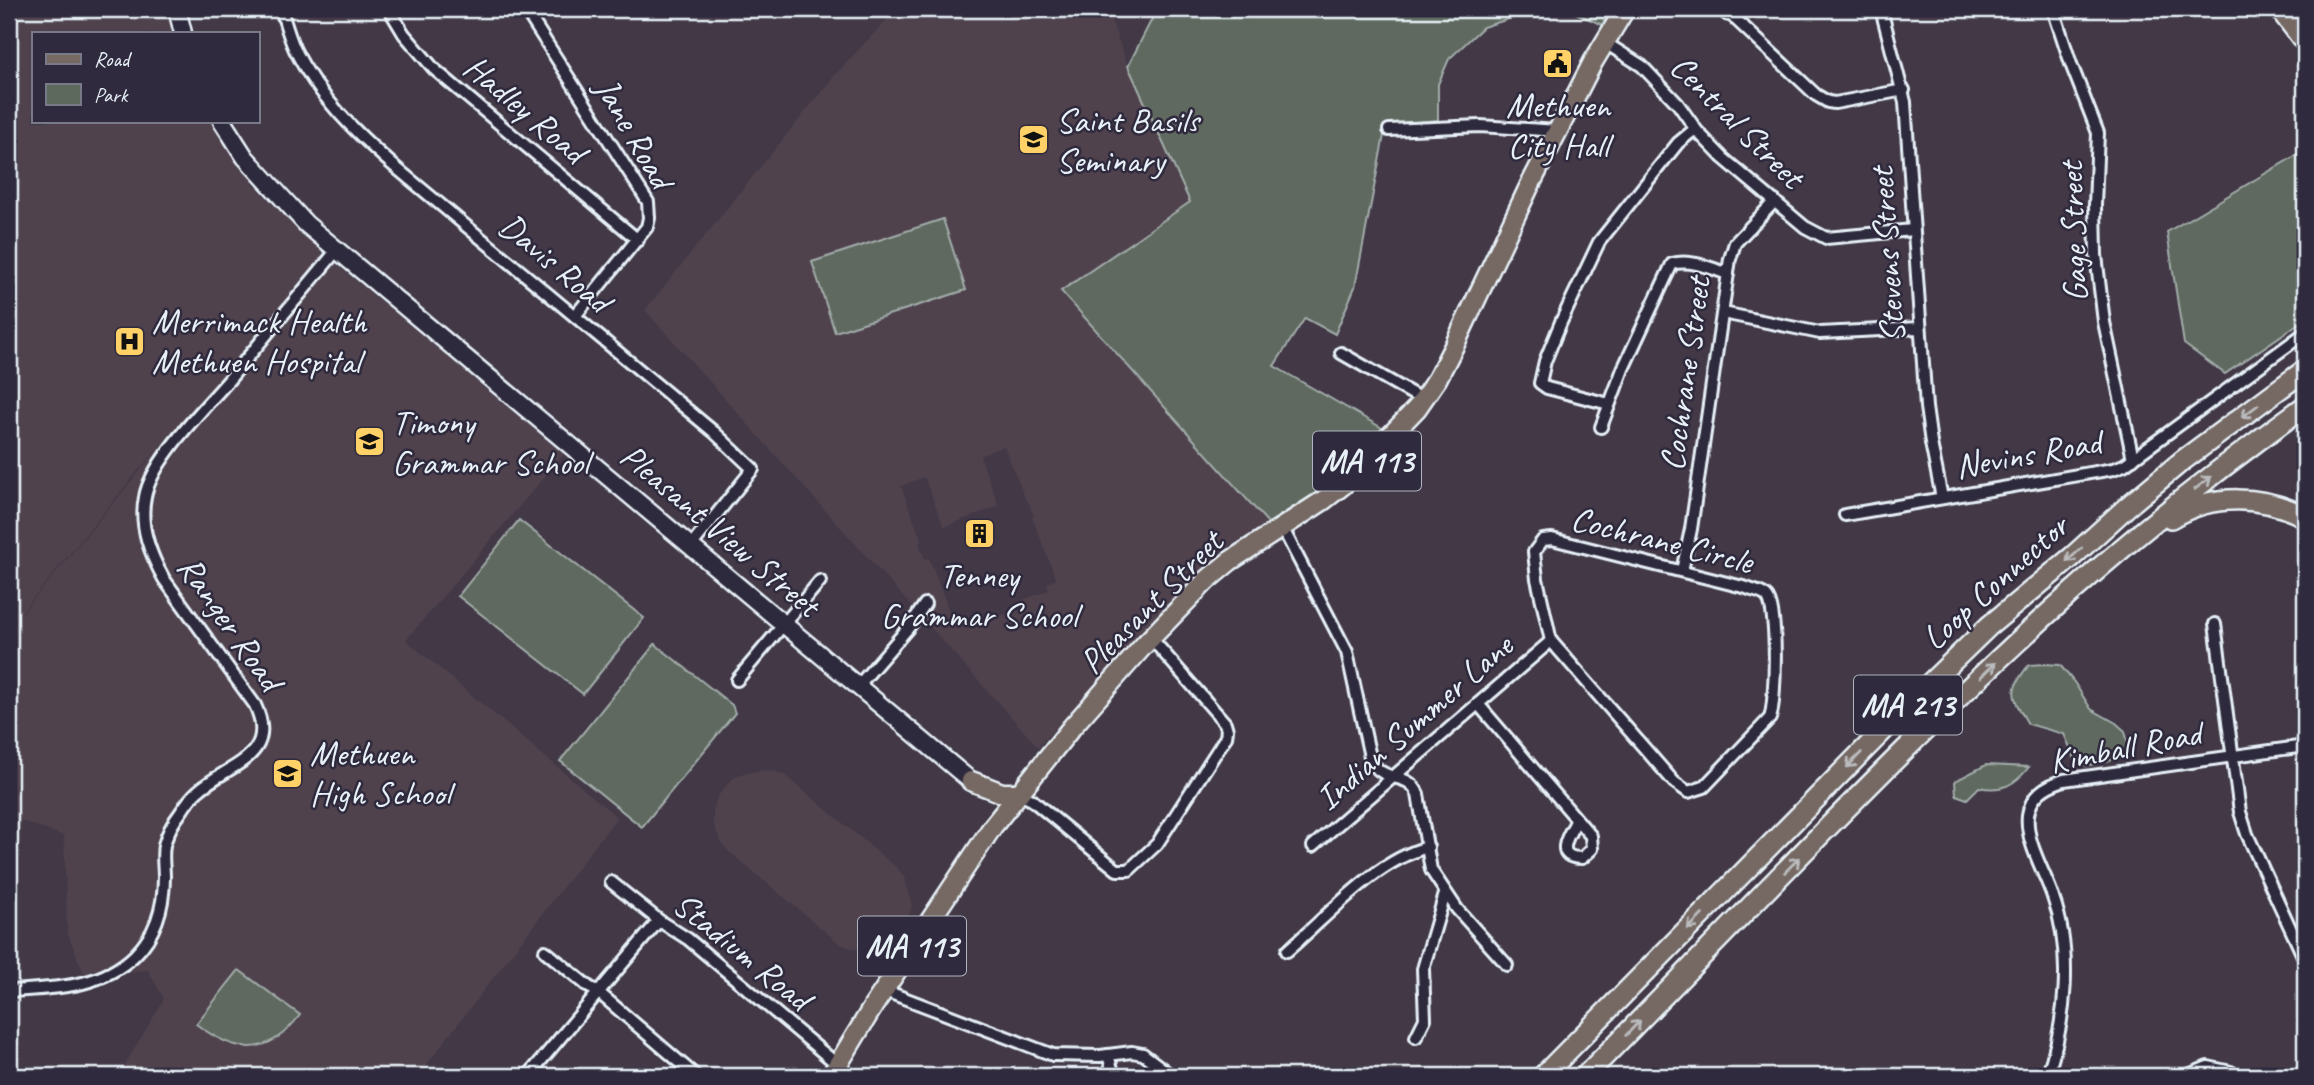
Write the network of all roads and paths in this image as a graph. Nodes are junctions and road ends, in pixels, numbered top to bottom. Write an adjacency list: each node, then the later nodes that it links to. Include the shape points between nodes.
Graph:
1 (177, 9): 10 (street)
2 (281, 9): 24 (street, Davis Road, via 295,50 357,132)
3 (389, 9): 20 (street, Hadley Road, via 434,69)
4 (525, 9): 20 (street, Jane Road, via 648,202 648,227)
5 (1881, 9): 13 (street, Stevens Street)
6 (2053, 9): 33 (street, Gage Street, via 2098,133 2096,256 2104,322)
7 (1729, 10): 13 (street, via 1828,103)
8 (2281, 10): 12 (main road)
9 (1621, 12): 11 (main road, Pleasant Street / MA 113)
10 (183, 32)
11 (1604, 43): 15 (street, Central Street, via 1642,66); 17 (main road, Pleasant Street / MA 113)
12 (2305, 43)
13 (1904, 90): 19 (street, Stevens Street)
14 (223, 122): 21 (street, Pleasant View Street, via 278,195)
15 (1695, 129): 18 (street, Central Street); 30 (street, via 1678,143 1599,242 1545,360 1540,383 1547,388)
16 (1389, 130): 17 (street, via 1480,126)
17 (1558, 131): 29 (main road, Pleasant Street / MA 113)
18 (1775, 201): 19 (street, Central Street, via 1826,238); 22 (street, Cochrane Street, via 1735,243)
19 (1913, 230): 25 (street, Stevens Street)
20 (638, 240): 24 (street, Jane Road)
21 (337, 250): 38 (street, Pleasant View Street); 67 (street, Ranger Road, via 175,444 150,480 145,498 145,531 153,560 255,705 261,716 258,742 248,758 198,790 179,815 164,844 158,921 133,957 111,973 83,984)
22 (1728, 274): 23 (street, Cochrane Street); 30 (street, via 1696,264 1672,264)
23 (1723, 313): 25 (street, via 1820,333); 39 (street, Cochrane Street)
24 (575, 316): 38 (street, Davis Road, via 753,469)
25 (1920, 328): 34 (street, Stevens Street, via 1931,443)
26 (2305, 333): 33 (street, Nevins Road)
27 (1340, 354): 29 (street)
28 (2305, 370): 77 (highway, Loop Connector / MA 213, one-way to 77, via 2182,461 1989,626)
29 (1423, 400): 37 (main road, Pleasant Street / MA 113, via 1342,486)
30 (1609, 404): 32 (street)
31 (2305, 406): 41 (highway, Loop Connector / MA 213, one-way to 31)
32 (1601, 427)
33 (2133, 459): 34 (street, Nevins Road, via 2113,469)
34 (1942, 498): 35 (street, Nevins Road)
35 (1845, 515)
36 (2305, 517): 41 (highway, via 2253,500 2201,505 2169,520)
37 (1282, 527): 45 (main road, Pleasant Street / MA 113, via 1213,575); 52 (street, via 1347,652 1370,757 1378,770)
38 (691, 547): 43 (street, Pleasant View Street)
39 (1682, 571): 46 (street, Cochrane Circle, via 1552,539 1543,541 1534,552); 46 (street, Cochrane Circle, via 1766,595 1772,611 1775,666 1770,718 1704,788 1688,792 1674,782)
40 (820, 581): 43 (street)
41 (2074, 589): 78 (highway, Loop Connector / MA 213, one-way to 41, via 1932,723)
42 (925, 604): 48 (street)
43 (784, 624): 47 (street); 48 (street, Pleasant View Street)
44 (2215, 624): 51 (street)
45 (1151, 638): 54 (main road, Pleasant Street / MA 113); 54 (street, via 1227,730 1157,844 1129,870 1117,870)
46 (1551, 640): 49 (street, Indian Summer Lane)
47 (737, 680)
48 (858, 686): 53 (street, Pleasant View Street)
49 (1478, 704): 52 (street, Indian Summer Lane); 56 (street)
50 (2305, 746): 51 (street, Kimball Road)
51 (2233, 756): 64 (street, via 2247,834); 79 (street, Kimball Road, via 2064,780 2034,798 2029,832 2054,900 2063,941 2059,1035)
52 (1394, 777): 57 (street, Indian Summer Lane); 58 (street, via 1415,785)
53 (971, 781): 54 (main road, via 1002,793); 55 (main road)
54 (1018, 793): 55 (main road, Pleasant Street / MA 113)
55 (998, 820): 66 (main road, Pleasant Street / MA 113)
56 (1577, 820)
57 (1313, 846)
58 (1428, 847): 60 (street, via 1431,870); 63 (street, via 1377,872)
59 (611, 882): 61 (street, Stadium Road)
60 (1445, 894): 65 (street); 69 (street, via 1423,969 1425,1019)
61 (662, 922): 68 (street); 71 (street, Stadium Road, via 688,939)
62 (545, 951): 68 (street)
63 (1287, 951)
64 (2305, 960)
65 (1507, 965)
66 (883, 990): 70 (street, via 1053,1055); 71 (main road, Pleasant Street / MA 113)
67 (9, 991)
68 (598, 992): 73 (street); 74 (street)
69 (1416, 1037)
70 (1108, 1055): 75 (street); 76 (street, via 1143,1054)
71 (834, 1071)
72 (2231, 1072): 80 (street, via 2208,1067)
73 (528, 1076)
74 (696, 1076)
75 (1114, 1076)
76 (1172, 1076)
77 (1543, 1076)
78 (1585, 1076)
79 (2047, 1076)
80 (2186, 1076)

